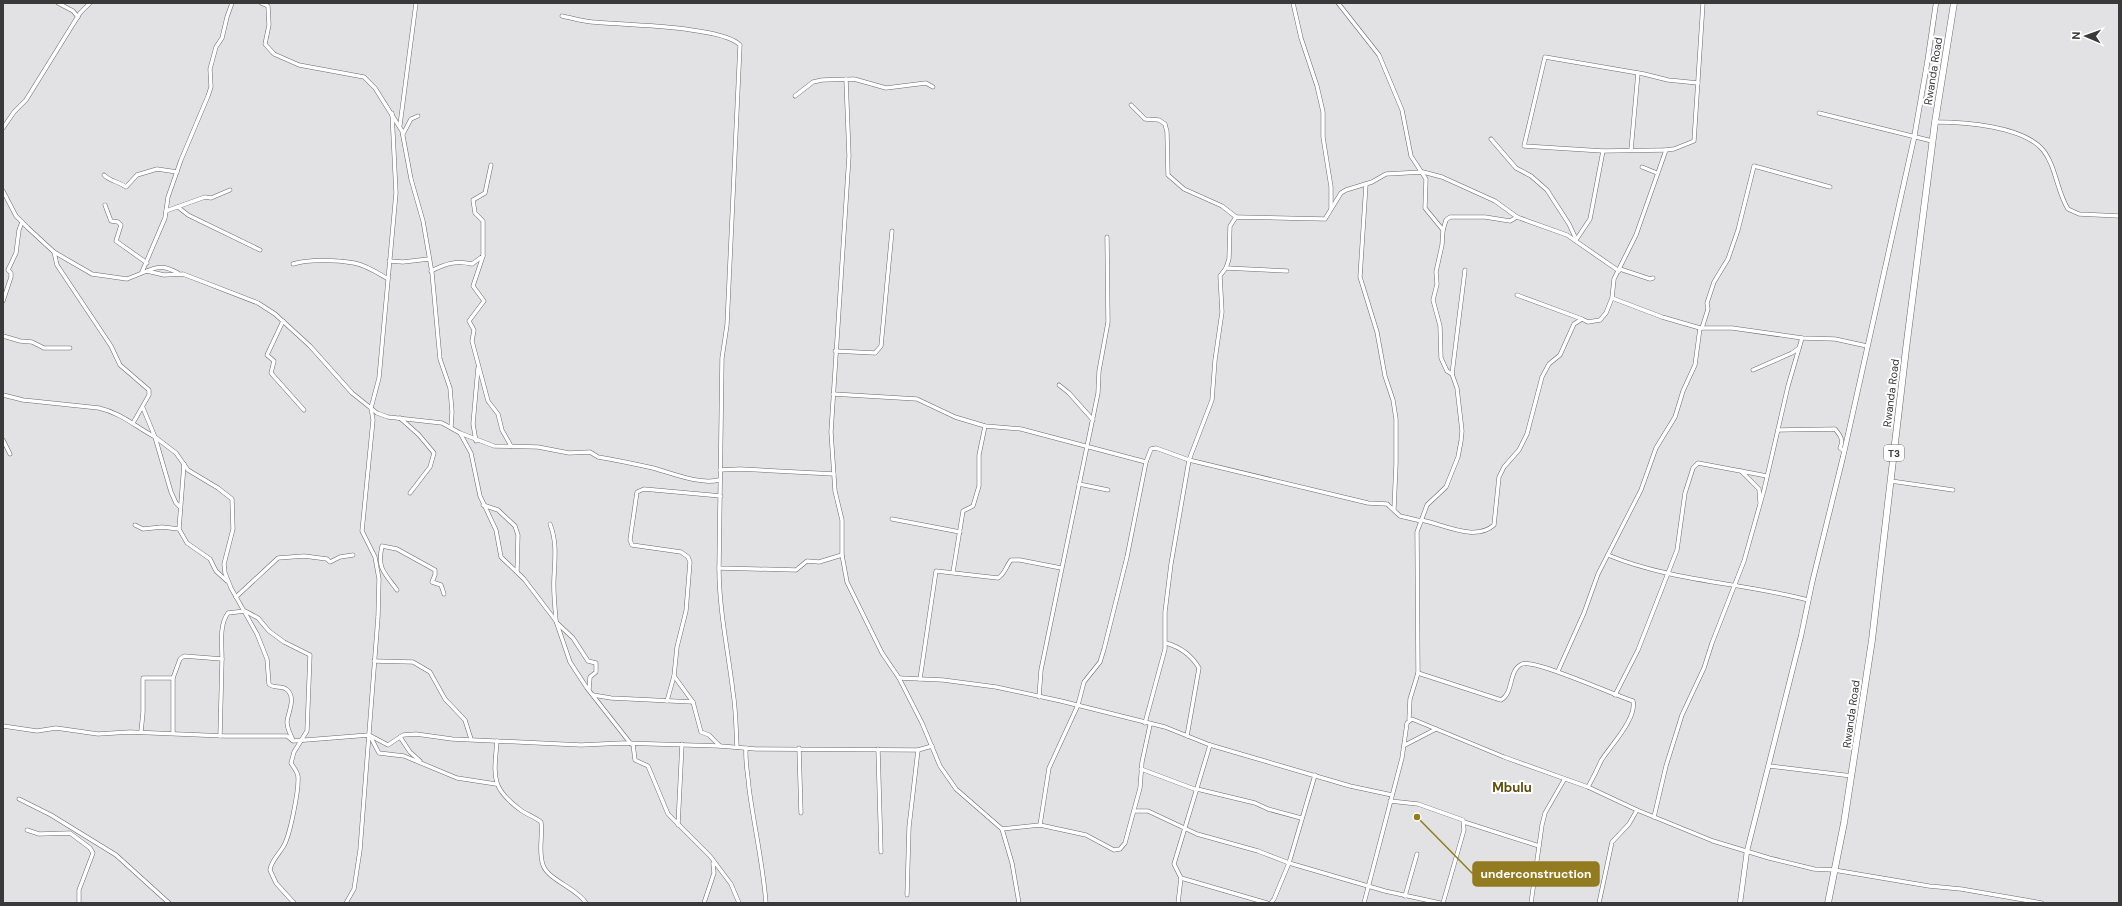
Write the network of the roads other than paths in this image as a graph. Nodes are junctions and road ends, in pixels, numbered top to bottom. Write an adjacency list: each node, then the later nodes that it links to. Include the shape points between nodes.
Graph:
1 (58, 3): 13 (street, via 73,11)
2 (90, 3): 13 (street)
3 (232, 3): 35 (street, via 210,69 211,87)
4 (261, 3): 11 (street)
5 (416, 3): 24 (street)
6 (1293, 3): 46 (street, via 1323,112)
7 (1338, 3): 36 (street, via 1380,55 1402,110 1411,156)
8 (1703, 3): 16 (street)
9 (1936, 3): 27 (street)
10 (1954, 3): 23 (highway, Rwanda Road / T3)
11 (269, 4): 20 (street, via 266,44 274,54 314,69 362,76 375,88)
12 (562, 16): 109 (street, via 591,22 693,30 728,37 740,45 728,325 722,358)
13 (78, 17): 25 (street, via 26,100)
14 (1638, 73): 16 (street); 30 (street); 32 (street, via 1545,57 1524,146)
15 (846, 79): 17 (street, via 883,87 926,83); 18 (street, via 816,80); 82 (street, via 849,156)
16 (1698, 83): 31 (street, via 1694,141)
17 (933, 87)
18 (795, 96)
19 (1131, 105): 48 (street, via 1145,119 1159,120 1165,124 1169,154 1167,171 1170,178 1184,189 1222,206)
20 (392, 113): 24 (street); 59 (street, via 396,193)
21 (1819, 113): 27 (street)
22 (418, 116): 26 (street, via 411,119)
23 (1935, 122): 29 (highway, Rwanda Road / T3); 47 (street, via 1982,125 2029,140 2042,150 2046,157 2068,209 2079,214)
24 (400, 126): 26 (street)
25 (3, 128)
26 (403, 134): 58 (street)
27 (1914, 138): 29 (street); 79 (street)
28 (1491, 139): 54 (street, via 1516,168 1531,176 1547,190)
29 (1932, 141): 114 (highway, Rwanda Road / T3)
30 (1631, 150): 31 (street); 32 (street)
31 (1666, 150): 37 (street)
32 (1603, 151): 54 (street, via 1590,219)
33 (491, 165): 57 (street, via 485,193 473,200 475,213 483,221)
34 (1642, 166): 37 (street)
35 (177, 172): 38 (street, via 157,169 137,174 126,187 120,182 110,181); 45 (street)
36 (1423, 172): 39 (street, via 1386,174); 49 (street, via 1442,177 1495,200); 51 (street, via 1426,179 1425,208)
37 (1657, 173): 65 (street, via 1636,235)
38 (104, 175)
39 (1366, 184): 46 (street, via 1346,190); 123 (street, via 1360,277 1377,332 1396,418)
40 (1830, 187): 76 (street, via 1754,166 1738,230 1728,259 1714,282 1707,303 1708,313)
41 (230, 190): 44 (street)
42 (3, 191): 50 (street)
43 (104, 204): 60 (street, via 111,221 121,225 116,241)
44 (178, 207): 45 (street); 55 (street, via 188,215)
45 (166, 211): 60 (street)
46 (1331, 211): 48 (street, via 1322,220)
47 (2119, 216)
48 (1236, 217): 62 (street, via 1230,226 1229,259)
49 (1517, 217): 51 (street, via 1510,222 1485,217 1450,217 1446,220); 54 (street)
50 (22, 222): 56 (street); 73 (street, via 16,253 8,270 11,276)
51 (1443, 230): 85 (street, via 1437,268 1438,284 1432,296 1440,326 1441,358 1447,371)
52 (892, 231): 82 (street, via 881,346 875,353)
53 (1107, 237): 93 (street, via 1108,322)
54 (1576, 240): 65 (street)
55 (260, 250)
56 (54, 252): 67 (street, via 92,274 127,279); 89 (street, via 57,265 111,346 120,365 148,389 149,394)
57 (483, 256): 63 (street, via 472,264 460,261); 83 (street, via 474,286 484,301 469,321 474,330 472,341)
58 (429, 259): 59 (street); 63 (street)
59 (389, 261): 70 (street)
60 (147, 263): 67 (street)
61 (293, 264): 70 (street, via 303,260 355,263)
62 (1226, 268): 66 (street); 106 (street, via 1220,276 1222,312 1214,360 1212,400)
63 (431, 270): 96 (street, via 440,359 452,400)
64 (1465, 270): 85 (street)
65 (1619, 270): 69 (street); 72 (street, via 1612,287)
66 (1287, 271)
67 (145, 272): 68 (street); 68 (street, via 167,267)
68 (179, 274): 75 (street, via 258,303)
69 (1653, 278)
70 (388, 279): 90 (street, via 379,378)
71 (1517, 294): 74 (street)
72 (1612, 298): 74 (street, via 1600,320 1588,322); 76 (street, via 1662,317)
73 (3, 301)
74 (1582, 319): 125 (street, via 1574,324 1560,355 1549,364 1542,377 1526,438 1500,476 1494,525 1473,532)
75 (283, 321): 90 (street, via 310,346 352,393); 91 (street, via 267,355 274,361 271,372)
76 (1701, 328): 78 (street, via 1746,330); 132 (street, via 1695,365 1675,417 1656,448 1641,490)
77 (3, 336): 81 (street, via 32,342 44,348)
78 (1802, 338): 79 (street, via 1835,339); 80 (street)
79 (1867, 346): 104 (street)
80 (1800, 347): 84 (street); 97 (street)
81 (70, 348)
82 (835, 351): 88 (street)
83 (478, 366): 101 (street, via 473,424); 102 (street, via 488,401 498,414 502,430)
84 (1753, 370)
85 (1452, 374): 125 (street, via 1457,388 1462,431 1458,457 1446,487 1427,505)
86 (1059, 385): 93 (street)
87 (3, 394): 94 (street, via 23,400 109,410)
88 (833, 394): 95 (street, via 917,399 955,417); 111 (street, via 831,432)
89 (143, 408): 94 (street); 99 (street)
90 (371, 408): 92 (street, via 388,417); 148 (street, via 373,420 362,531 375,557 379,579)
91 (304, 410)
92 (400, 418): 96 (street, via 436,422); 118 (street, via 434,453 430,467)
93 (1093, 420): 103 (street)
94 (133, 423): 99 (street)
95 (985, 426): 103 (street, via 1021,429); 129 (street, via 979,455 979,486 973,506 963,511)
96 (451, 427): 98 (street)
97 (1778, 430): 104 (street, via 1835,429 1840,435 1840,448); 112 (street)
98 (460, 433): 101 (street); 120 (street, via 471,453)
99 (155, 437): 108 (street, via 176,453); 122 (street, via 171,492)
100 (3, 440): 105 (street)
101 (476, 441): 102 (street, via 494,446)
102 (511, 446): 113 (street, via 538,447 569,453 590,452 682,477)
103 (1087, 448): 107 (street); 115 (street)
104 (1844, 451): 143 (street)
105 (10, 454)
106 (1189, 460): 107 (street, via 1156,448 1149,451); 123 (street, via 1368,503 1387,504); 146 (street, via 1171,564 1165,612)
107 (1146, 462): 161 (street, via 1127,557 1104,649 1100,662 1084,682)
108 (184, 464): 122 (street); 138 (street, via 188,470 232,499 232,529 224,564)
109 (720, 470): 111 (street); 113 (street)
110 (1740, 471): 112 (street); 121 (street, via 1759,489); 137 (street, via 1696,464 1685,492 1680,540)
111 (834, 474): 131 (street, via 842,520)
112 (1767, 476): 121 (street)
113 (719, 480): 119 (street)
114 (1891, 481): 117 (street); 192 (highway, Rwanda Road / T3, via 1872,640)
115 (1079, 484): 116 (street); 134 (street)
116 (1108, 490)
117 (1953, 490)
118 (410, 493)
119 (721, 496): 133 (street); 151 (street, via 644,489 637,492 630,540 632,545 681,552 690,562 686,611 677,647)
120 (484, 505): 135 (street, via 496,530 501,557); 135 (street, via 498,510 515,526 518,535)
121 (1760, 505): 139 (street)
122 (180, 507): 128 (street)
123 (1394, 510): 125 (street, via 1400,516)
124 (892, 519): 129 (street)
125 (1421, 520): 150 (street, via 1416,542)
126 (550, 524): 145 (street, via 556,546 554,577)
127 (135, 526): 128 (street, via 143,529)
128 (180, 529): 138 (street, via 187,543 210,559 216,571)
129 (960, 532): 136 (street)
130 (353, 555): 142 (street, via 330,562 327,559 304,556 278,558)
131 (842, 555): 133 (street, via 819,562 807,561 796,570); 153 (street, via 847,582 882,653)
132 (1608, 555): 137 (street, via 1622,561); 149 (street)
133 (719, 568): 183 (street, via 720,612 734,694)
134 (1061, 568): 136 (street, via 1011,560 1003,575 998,578); 158 (street, via 1041,670)
135 (517, 572): 145 (street)
136 (953, 572): 154 (street, via 936,572)
137 (1669, 572): 139 (street); 157 (street, via 1638,650)
138 (228, 582): 142 (street)
139 (1734, 587): 143 (street, via 1752,588); 203 (street, via 1704,668 1682,716 1666,766)
140 (397, 590): 141 (street, via 381,567 379,561 382,546 397,549 435,570 432,582 441,585)
141 (444, 594)
142 (236, 597): 144 (street)
143 (1808, 600): 189 (street)
144 (245, 611): 147 (street, via 228,613 224,618); 173 (street, via 258,618 268,631 284,642 310,655 307,731); 175 (street, via 255,628 266,657 269,684 285,688 290,694 292,703 287,723)
145 (557, 622): 155 (street, via 570,662); 155 (street, via 573,638 588,661 596,663 596,672 590,677)
146 (1166, 643): 163 (street); 171 (street, via 1181,649 1199,668)
147 (222, 659): 152 (street, via 184,656 180,659); 170 (street)
148 (374, 660): 169 (street); 174 (street, via 413,662 430,672 445,699 465,720)
149 (1558, 672): 150 (street, via 1536,664 1523,664 1515,671 1506,696 1501,700); 157 (street)
150 (1418, 673): 162 (street, via 1410,699)
151 (674, 676): 159 (street); 160 (street)
152 (173, 678): 167 (street, via 142,678 144,712); 168 (street)
153 (899, 678): 154 (street); 182 (street)
154 (920, 678): 158 (street, via 996,687)
155 (589, 691): 156 (street)
156 (593, 695): 159 (street); 177 (street)
157 (1615, 695): 195 (street, via 1633,701 1634,708)
158 (1039, 697): 161 (street)
159 (667, 701): 160 (street)
160 (693, 702): 181 (street, via 701,732)
161 (1078, 705): 163 (street); 207 (street, via 1049,768)
162 (1409, 719): 166 (street); 180 (street)
163 (1145, 723): 164 (street)
164 (1150, 725): 171 (street, via 1165,727); 190 (street)
165 (3, 726): 167 (street, via 38,731 56,728 98,734)
166 (1436, 729): 180 (street); 193 (street)
167 (141, 732): 168 (street)
168 (173, 733): 170 (street)
169 (369, 735): 172 (street, via 388,745); 173 (street); 188 (street, via 379,753 404,756); 225 (street, via 360,850 354,889)
170 (220, 736): 175 (street, via 287,736)
171 (1187, 736): 179 (street)
172 (400, 737): 174 (street, via 416,734); 188 (street)
173 (301, 739): 175 (street); 224 (street, via 291,763 298,776 289,836 270,870 276,883)
174 (471, 739): 176 (street)
175 (293, 740)
176 (497, 741): 177 (street, via 582,745); 194 (street)
177 (632, 744): 178 (street); 206 (street, via 635,760 648,766 668,814)
178 (682, 744): 181 (street); 206 (street)
179 (1210, 745): 191 (street); 196 (street)
180 (1405, 745): 197 (street)
181 (720, 746): 183 (street)
182 (932, 746): 187 (street); 209 (street, via 940,766 956,789)
183 (737, 747): 184 (street)
184 (746, 748): 185 (street); 229 (street, via 745,759)
185 (799, 748): 186 (street); 202 (street)
186 (878, 749): 187 (street); 213 (street)
187 (918, 750): 220 (street, via 909,827)
188 (421, 762): 194 (street, via 457,778)
189 (1769, 766): 192 (street); 212 (street)
190 (1141, 769): 196 (street); 201 (street, via 1142,780)
191 (1314, 775): 197 (street); 204 (street)
192 (1852, 776): 217 (highway, Rwanda Road / T3)
193 (1564, 780): 195 (street); 211 (street, via 1545,813)
194 (496, 784): 226 (street, via 499,791 515,805 541,822 541,856 544,868 580,895)
195 (1588, 787): 200 (street)
196 (1197, 790): 204 (street, via 1256,803); 208 (street)
197 (1392, 795): 199 (street)
198 (19, 799): 223 (street, via 51,815 116,855)
199 (1390, 801): 205 (street, via 1418,804); 219 (street)
200 (1637, 810): 203 (street); 238 (street, via 1629,824 1612,842)
201 (1134, 811): 207 (street, via 1123,846 1117,850 1086,835); 208 (street, via 1148,811)
202 (801, 813)
203 (1654, 817): 212 (street, via 1713,841)
204 (1301, 818): 216 (street)
205 (1464, 822): 211 (street); 236 (street, via 1464,830)
206 (678, 825): 215 (street)
207 (1040, 825): 209 (street)
208 (1184, 828): 216 (street, via 1213,840); 218 (street, via 1174,864)
209 (1002, 829): 230 (street, via 1012,863)
210 (27, 830): 222 (street, via 39,834 70,833 92,850 79,890)
211 (1539, 846): 237 (street)
212 (1747, 851): 217 (street, via 1793,865); 239 (street)
213 (881, 852)
214 (1417, 854): 221 (street)
215 (713, 862): 227 (street, via 714,873); 228 (street, via 731,884)
216 (1289, 863): 219 (street); 233 (street)
217 (1834, 870): 240 (highway, Rwanda Road / T3); 241 (street)
218 (1181, 878): 231 (street); 232 (street)
219 (1370, 886): 221 (street); 234 (street)
220 (907, 895)
221 (1405, 896): 235 (street)
222 (79, 903)
223 (169, 903)
224 (294, 903)
225 (346, 903)
226 (586, 903)
227 (704, 903)
228 (738, 903)
229 (766, 903)
230 (1019, 903)
231 (1178, 903)
232 (1267, 903)
233 (1271, 903)
234 (1364, 903)
235 (1440, 903)
236 (1443, 903)
237 (1531, 903)
238 (1599, 903)
239 (1740, 903)
240 (1828, 903)
241 (2042, 903)

